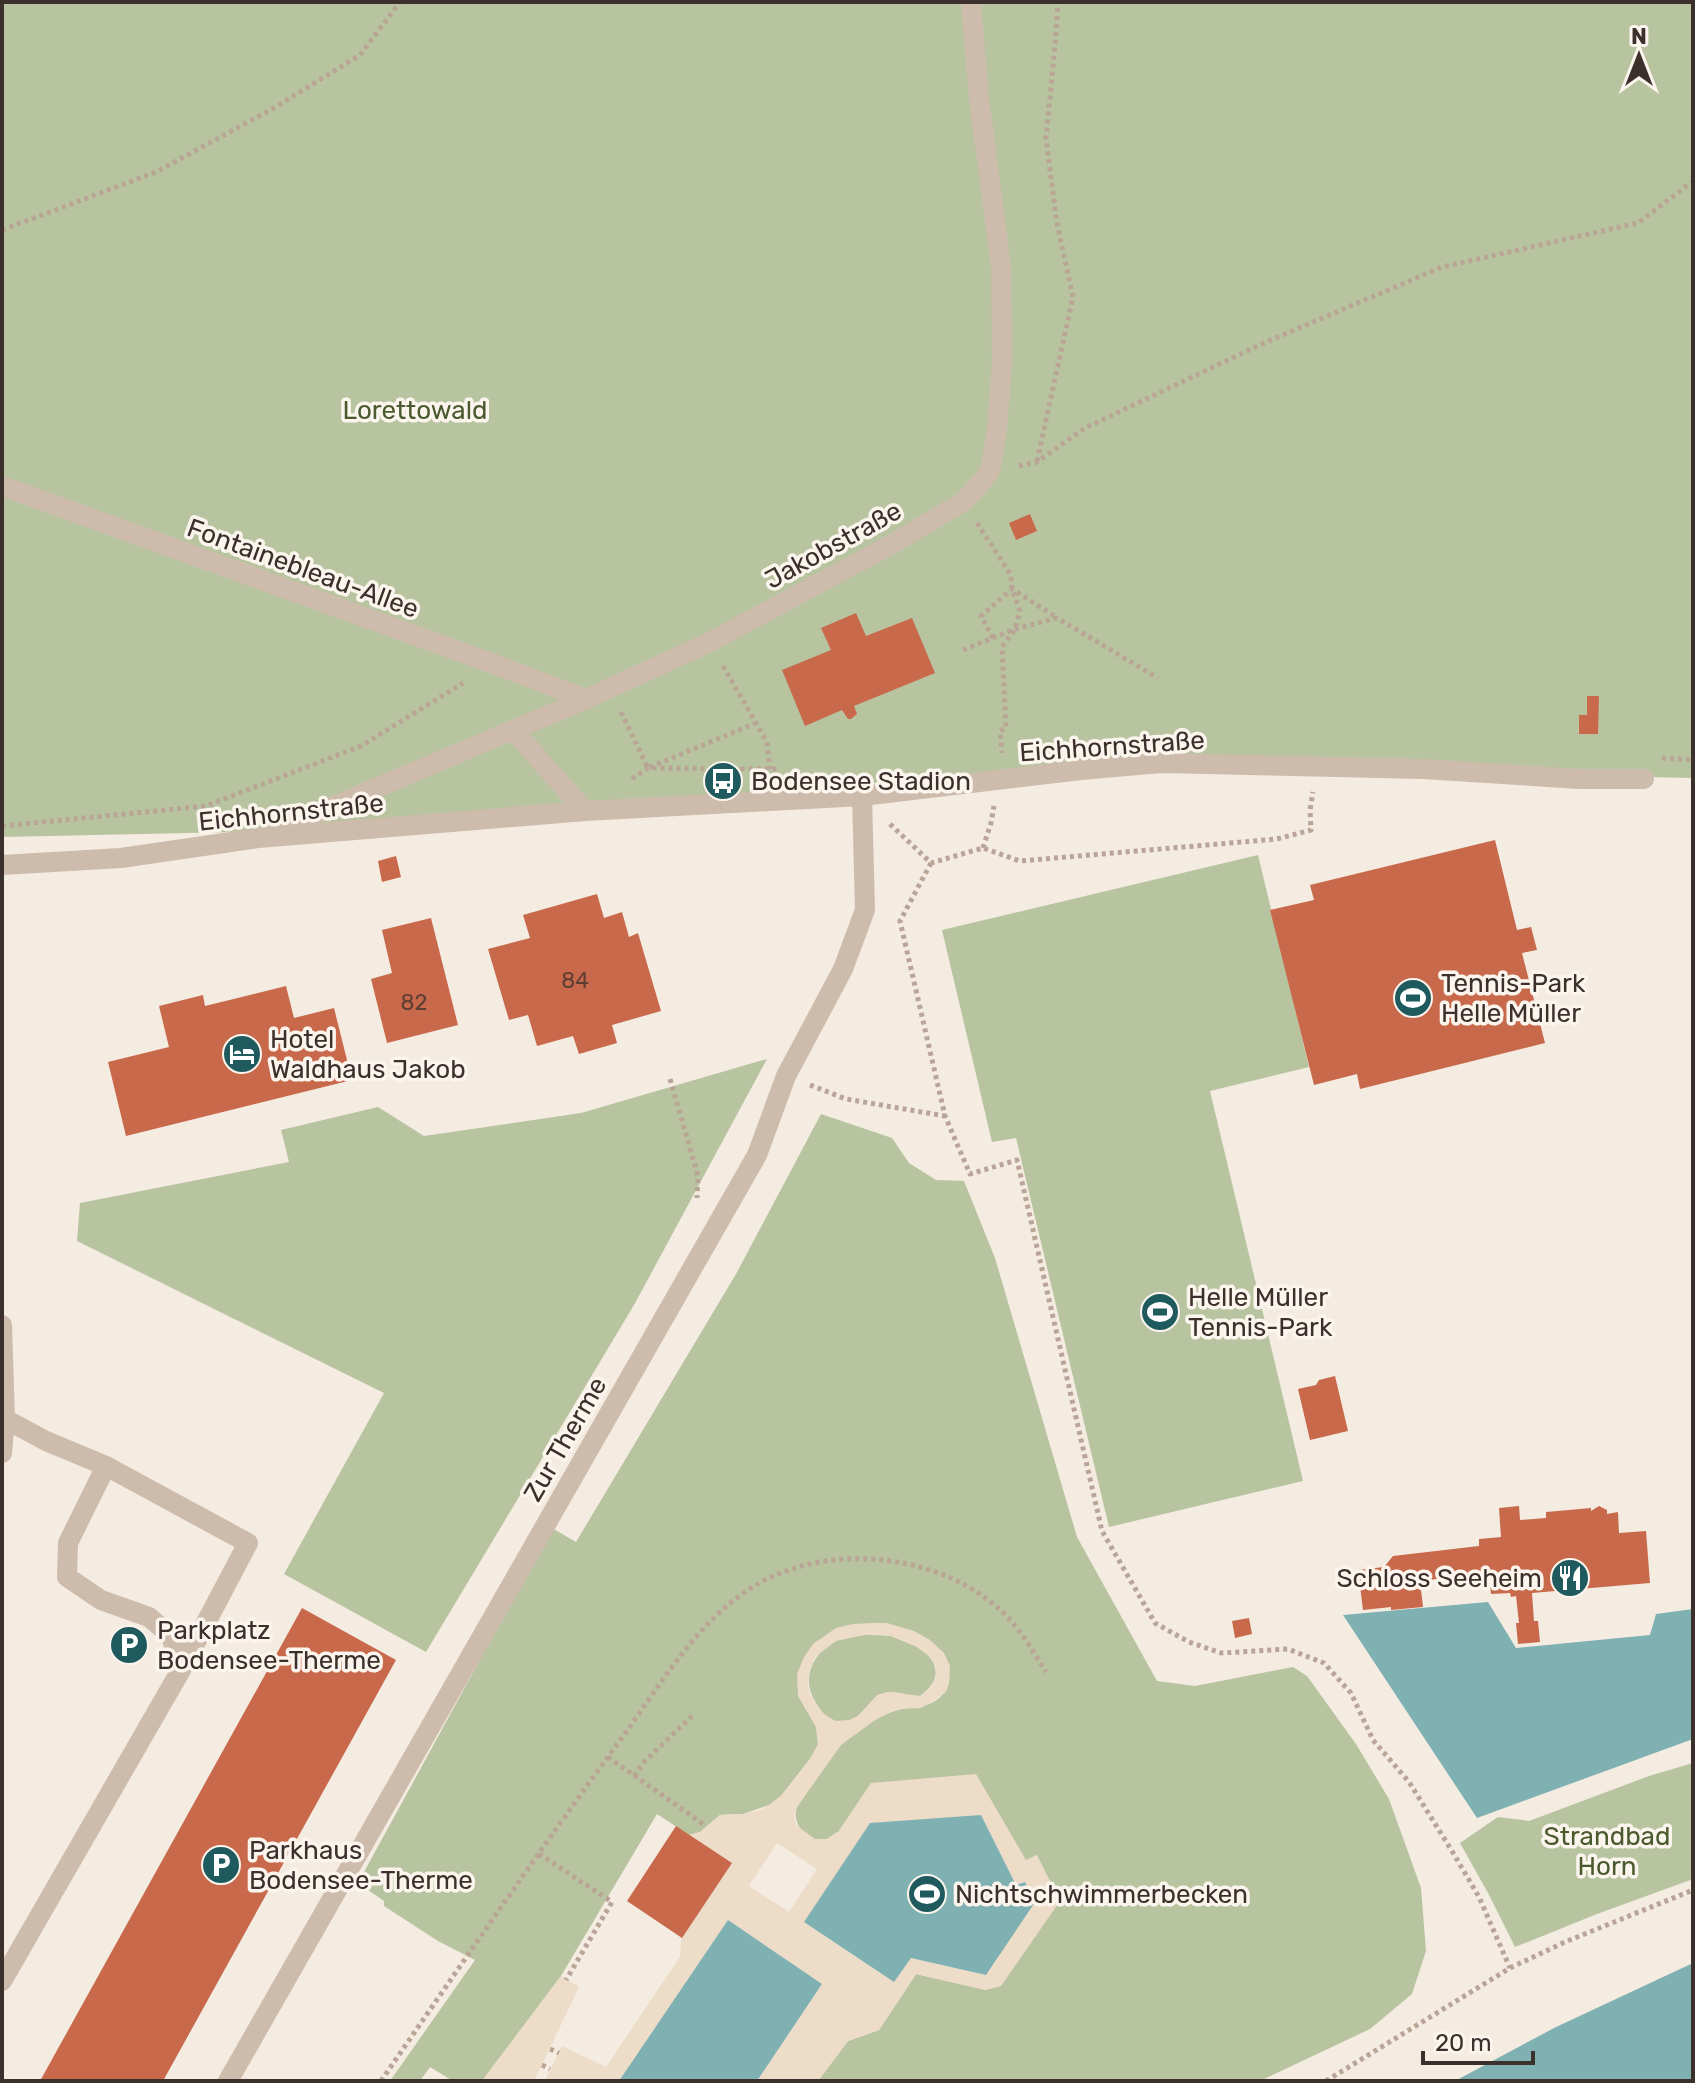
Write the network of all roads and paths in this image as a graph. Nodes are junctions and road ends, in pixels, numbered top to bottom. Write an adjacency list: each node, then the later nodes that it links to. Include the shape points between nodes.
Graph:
1 (400, 2): 5 (path, via 360,55 274,108 156,172)
2 (971, 2): 7 (street, Jakobstraße, via 1001,267 1002,363 991,468)
3 (1058, 2): 4 (path, via 1046,138 1073,297 1037,462 1085,428 1264,343 1442,267 1638,223)
4 (1693, 181)
5 (2, 230)
6 (2, 486): 14 (street, Fontainebleau-Allee)
7 (963, 502): 8 (path, via 1011,575); 12 (street, Jakobstraße)
8 (1012, 589): 9 (path); 10 (path, via 1020,611); 11 (path, via 981,616)
9 (1057, 618): 10 (path); 15 (path)
10 (1015, 629): 11 (path); 20 (path, via 1002,647)
11 (993, 638): 13 (path)
12 (710, 642): 16 (street, Jakobstraße); 18 (path)
13 (963, 650)
14 (494, 664): 17 (street, Fontainebleau-Allee); 27 (path, via 361,746 206,806)
15 (1158, 678)
16 (610, 688): 17 (street, Jakobstraße); 18 (path, via 648,768)
17 (586, 699): 19 (street, Jakobstraße)
18 (756, 723): 21 (path, via 767,742)
19 (514, 731): 26 (street); 28 (street, Jakobstraße)
20 (1002, 754)
21 (770, 769)
22 (1644, 779): 23 (street, Eichhornstraße, via 1161,763)
23 (997, 781): 24 (street, Eichhornstraße); 29 (path)
24 (862, 796): 26 (street, Eichhornstraße); 30 (path); 32 (street, Zur Therme, via 865,910 843,969)
25 (1310, 810): 29 (path, via 1311,830 1277,839 1020,861)
26 (585, 811): 28 (street, Eichhornstraße)
27 (2, 826)
28 (258, 838): 31 (street, Eichhornstraße, via 121,858)
29 (983, 848): 30 (path)
30 (931, 863): 34 (path, via 900,921)
31 (2, 865)
32 (786, 1076): 34 (path, via 846,1099); 55 (street, Zur Therme, via 757,1155)
33 (670, 1079): 35 (path, via 698,1176)
34 (945, 1116): 48 (path, via 970,1174 1017,1160 1102,1531 1155,1623 1221,1653 1288,1649 1324,1663 1351,1693 1373,1740 1409,1782 1445,1839 1479,1897)
35 (697, 1205)
36 (2, 1325): 37 (street)
37 (5, 1419): 38 (street); 39 (street)
38 (2, 1453)
39 (106, 1466): 40 (street, via 68,1543 67,1577 101,1600 149,1617 171,1636); 40 (street, via 248,1543)
40 (181, 1670): 50 (street)
41 (1046, 1672): 43 (path, via 999,1609 967,1587 900,1563 862,1557 821,1561 782,1571 718,1614)
42 (692, 1716): 44 (path)
43 (608, 1757): 44 (path); 46 (path)
44 (634, 1776): 45 (path)
45 (706, 1826)
46 (539, 1854): 49 (path, via 612,1902); 56 (path)
47 (1693, 1890): 48 (path)
48 (1510, 1968): 57 (path)
49 (566, 1980)
50 (2, 1981)
51 (550, 2049): 52 (path)
52 (559, 2053)
53 (542, 2065): 54 (path)
54 (550, 2069)
55 (228, 2081)
56 (381, 2081)
57 (1326, 2081)

